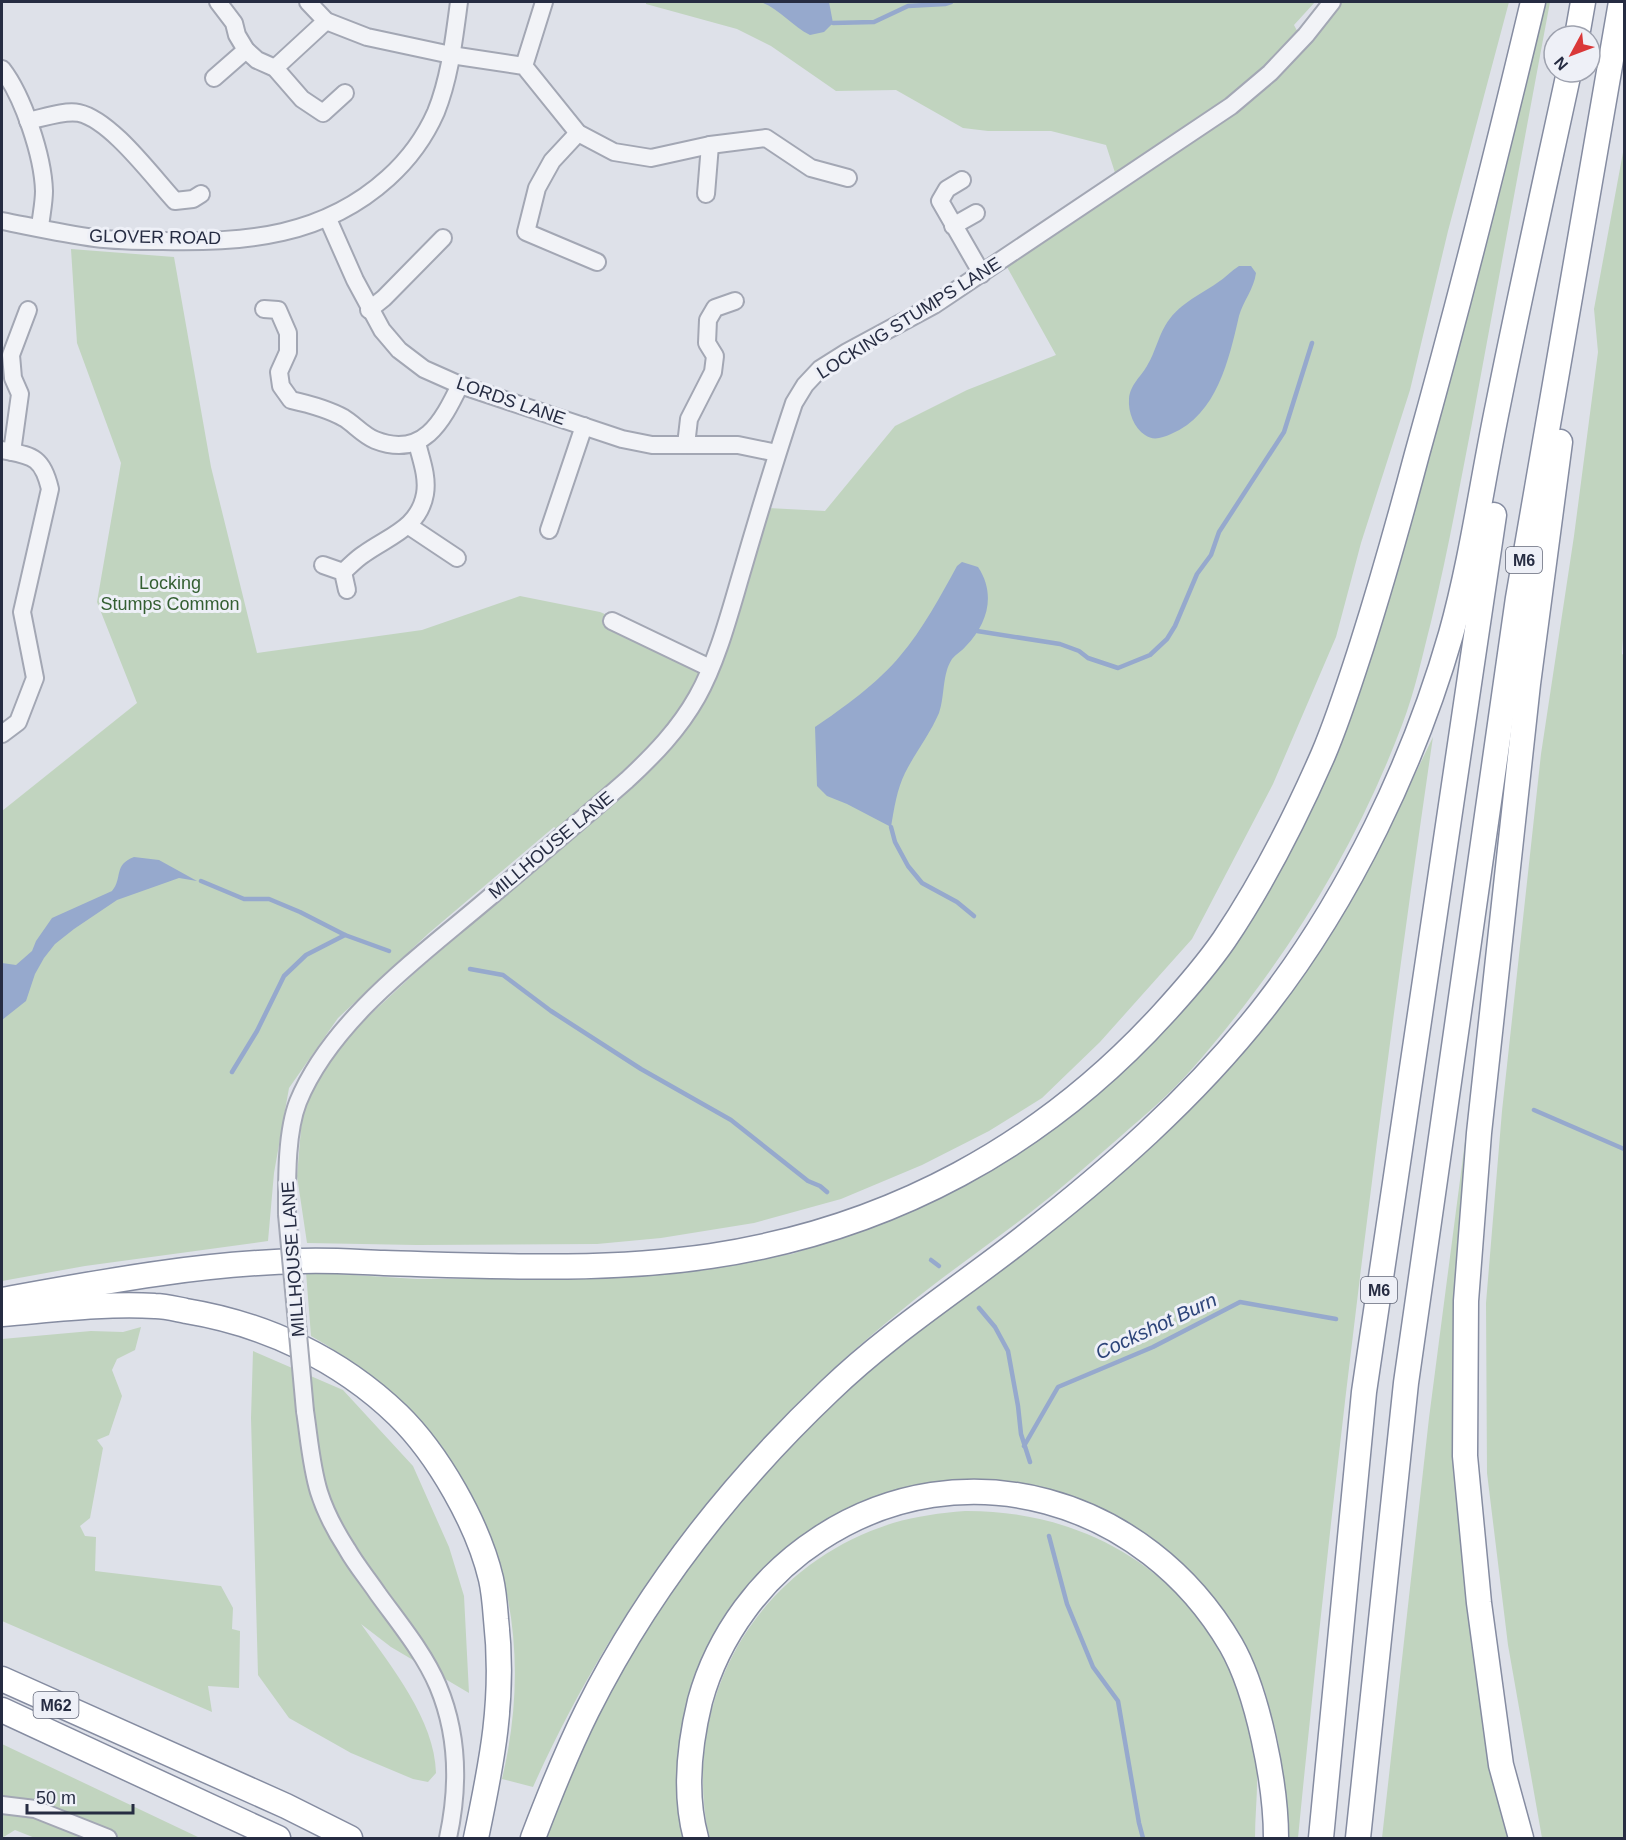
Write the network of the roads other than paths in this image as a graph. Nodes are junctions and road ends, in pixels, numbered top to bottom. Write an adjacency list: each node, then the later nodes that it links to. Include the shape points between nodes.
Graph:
1 (218, 2): 12 (street, via 234,23)
2 (308, 2): 9 (street)
3 (459, 2): 13 (street, GLOVER ROAD)
4 (544, 2): 14 (street)
5 (1332, 2): 35 (street, LOCKING STUMPS LANE, via 1270,73 1231,106)
6 (1533, 2): 55 (highway, via 1418,451 1374,607 1325,750 1271,862 1223,941 1136,1044 1092,1084 1038,1128 928,1190 857,1220 770,1246 618,1266 309,1260 250,1263)
7 (1583, 2): 10 (highway)
8 (1621, 2): 11 (highway, M6)
9 (326, 21): 13 (street, via 367,37); 15 (street)
10 (1579, 24)
11 (1612, 44): 71 (highway, M6, via 1518,598 1406,1383); 72 (highway, via 1528,684 1479,1133 1466,1301 1464,1456 1479,1603 1502,1765)
12 (246, 50): 15 (street); 17 (street)
13 (451, 55): 14 (street); 29 (street, GLOVER ROAD, via 435,113 419,143 376,189)
14 (524, 66): 22 (street)
15 (275, 68): 20 (street, via 302,99 322,113)
16 (2, 69): 21 (street)
17 (214, 78)
18 (1567, 84): 67 (highway, via 1452,630 1408,759 1348,880 1267,1004 1168,1114 1077,1196 838,1383 729,1495 647,1605 588,1709)
19 (1568, 84): 70 (highway, M6, via 1491,531 1364,1392)
20 (345, 93)
21 (28, 121): 26 (street, via 68,113 86,116 117,136 170,206); 32 (street, via 42,168)
22 (578, 133): 23 (street, via 614,152 651,158); 34 (street, via 552,161 537,188 526,232)
23 (710, 145): 24 (street, via 766,138 811,168); 27 (street)
24 (848, 178)
25 (962, 180): 31 (street, via 947,189 940,201)
26 (201, 194)
27 (706, 194)
28 (976, 213): 31 (street)
29 (328, 219): 32 (street, GLOVER ROAD, via 262,236 199,242 96,238); 39 (street, LORDS LANE)
30 (2, 221): 32 (street, GLOVER ROAD)
31 (953, 226): 35 (street)
32 (40, 228)
33 (443, 238): 39 (street)
34 (597, 262)
35 (982, 274): 45 (street, LOCKING STUMPS LANE, via 820,369 794,403)
36 (735, 301): 43 (street, via 715,308 708,320 707,343 715,356 713,372 689,419)
37 (264, 309): 42 (street, via 278,310 288,333 288,352 279,372 281,386 291,400 315,405 343,418 373,439 392,444)
38 (28, 310): 44 (street, via 11,355 13,378 20,394)
39 (369, 310): 40 (street, LORDS LANE, via 399,350 424,369)
40 (460, 385): 41 (street, LORDS LANE); 42 (street, via 445,416)
41 (584, 426): 43 (street, LORDS LANE, via 652,445); 47 (street)
42 (417, 443): 46 (street, via 425,493)
43 (686, 445): 45 (street, LORDS LANE, via 738,445)
44 (7, 451): 54 (street, via 29,455 39,463 50,489 22,612 35,678 18,722)
45 (777, 453): 53 (street, LOCKING STUMPS LANE)
46 (409, 526): 48 (street); 50 (street, via 362,555)
47 (549, 530)
48 (457, 558)
49 (323, 565): 50 (street)
50 (343, 572): 51 (street)
51 (347, 590)
52 (612, 621): 53 (street)
53 (710, 668): 65 (street, MILLHOUSE LANE, bridge, via 698,696 659,750 374,998 327,1049 297,1104 289,1145 288,1214 305,1411 319,1493 347,1549 438,1685 456,1758 454,1810)
54 (2, 734)
55 (2, 1300)
56 (2, 1314): 66 (highway, via 95,1306 156,1306 222,1317 274,1334 345,1371 398,1416 428,1451 457,1496 478,1539 491,1580 500,1656 499,1706)
57 (2, 1679): 64 (highway, M62, via 286,1806)
58 (2, 1710): 63 (highway, M62)
59 (2, 1716): 62 (highway)
60 (2, 1805): 61 (street, via 35,1809)
61 (108, 1839)
62 (247, 1839)
63 (278, 1839)
64 (350, 1839)
65 (448, 1839)
66 (476, 1839)
67 (533, 1839)
68 (696, 1839): 69 (highway, via 688,1772 706,1679 739,1618 765,1583 807,1546 855,1518 917,1498 959,1491 1007,1493 1086,1514 1123,1533 1188,1585 1232,1647 1248,1684 1270,1775)
69 (1276, 1839)
70 (1321, 1839)
71 (1358, 1839)
72 (1521, 1839)

